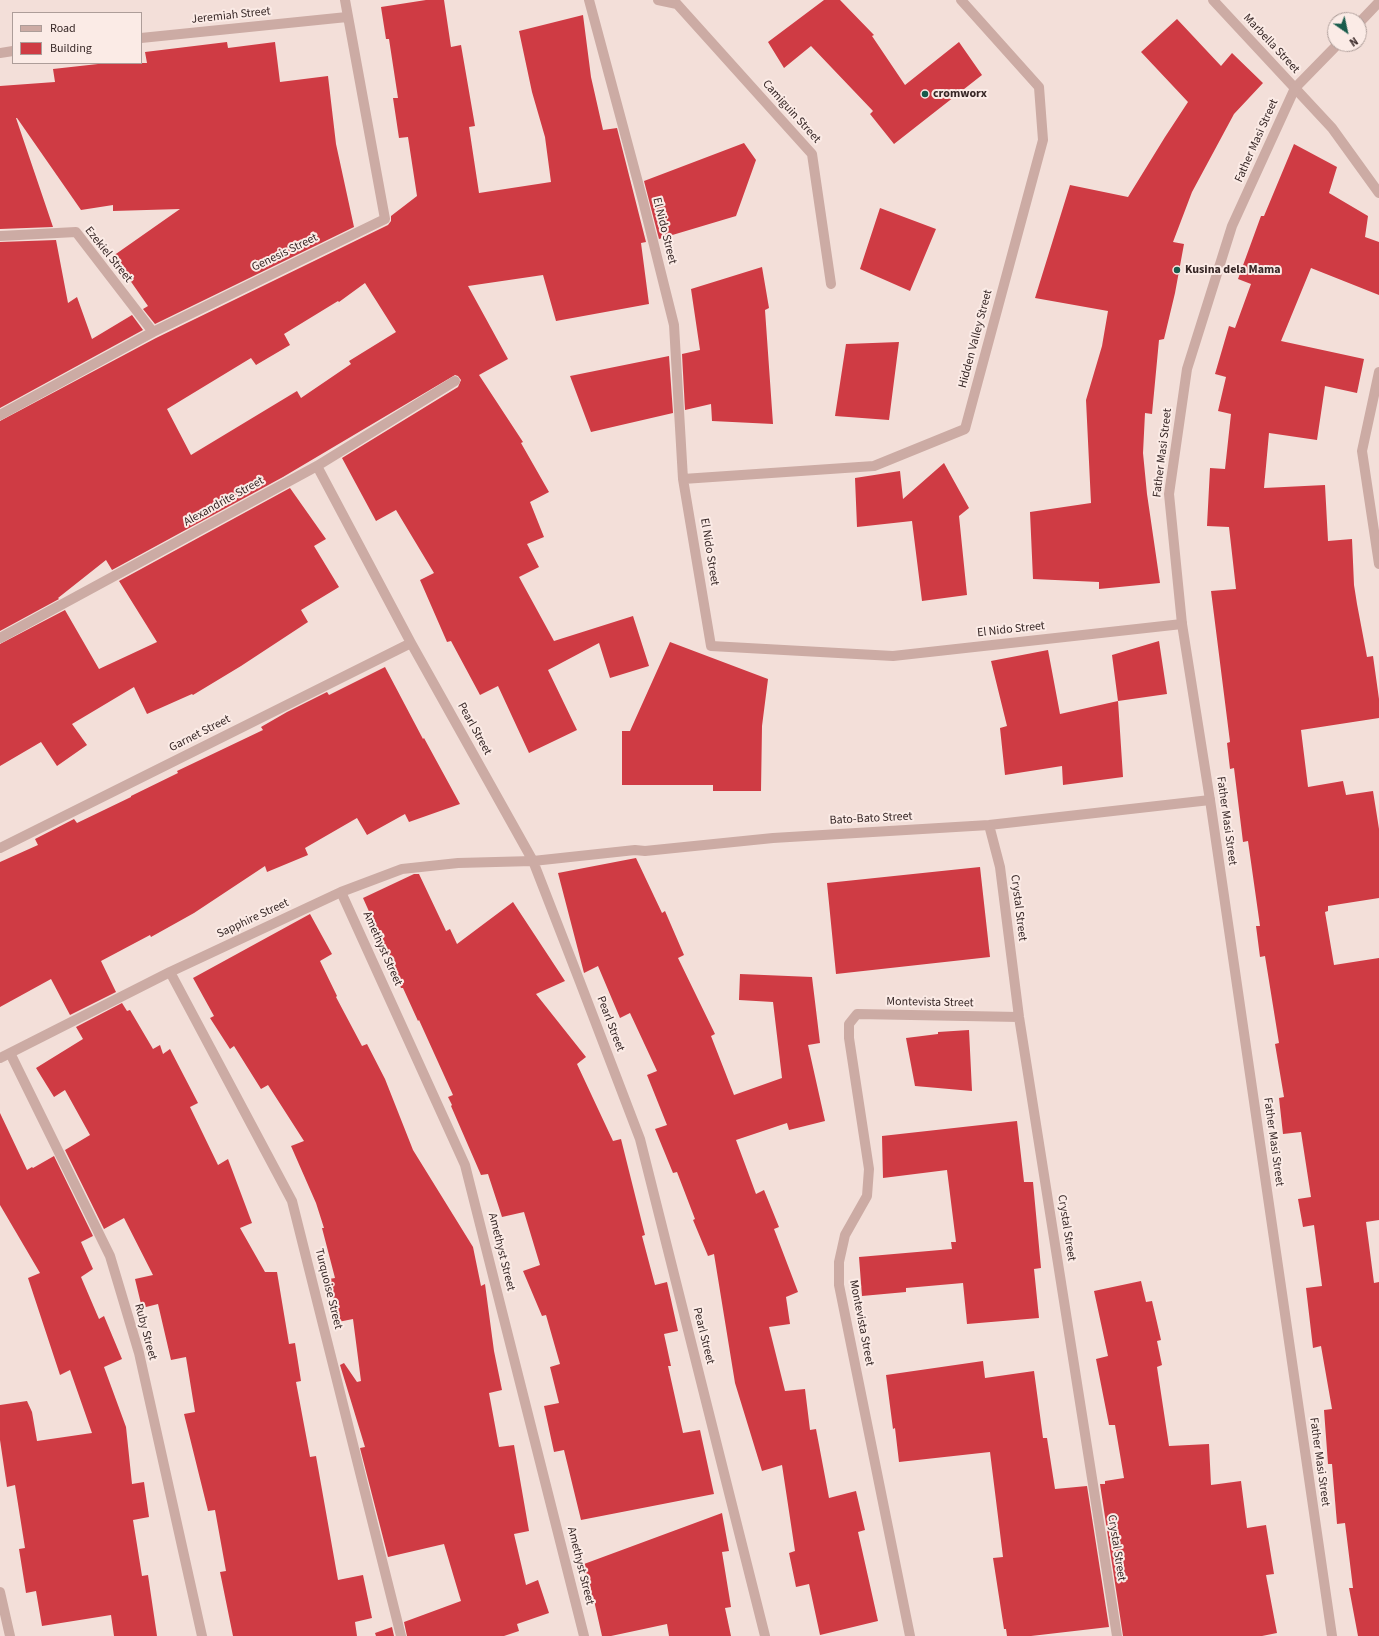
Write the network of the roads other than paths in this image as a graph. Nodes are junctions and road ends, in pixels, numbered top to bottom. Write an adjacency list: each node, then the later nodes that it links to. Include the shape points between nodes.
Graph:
1 (345, 0): 8 (street, Genesis Street)
2 (589, 0): 22 (street, El Nido Street, via 674,325)
3 (658, 0): 16 (street, Camiguin Street, via 677,4 812,154)
4 (962, 0): 22 (street, Hidden Valley Street, via 1039,87 1043,140 965,429 874,466)
5 (1213, 0): 13 (street, Marbella Street)
6 (1379, 2): 7 (street)
7 (1367, 15)
8 (347, 17): 9 (street, Jeremiah Street); 17 (street, Genesis Street, via 384,219)
9 (142, 38)
10 (12, 51): 12 (street)
11 (1330, 52): 13 (street, Father Masi Street)
12 (0, 53)
13 (1295, 88): 14 (street, Marbella Street, via 1332,128); 25 (street, Father Masi Street, via 1232,226 1187,369 1169,494)
14 (1379, 193)
15 (0, 236): 17 (street, Ezekiel Street, via 76,232)
16 (831, 284)
17 (153, 332): 20 (street, Genesis Street)
18 (1379, 372): 23 (street, via 1362,451)
19 (455, 381): 21 (street, Alexandrite Street)
20 (0, 415)
21 (317, 466): 26 (street, Alexandrite Street); 27 (street, Pearl Street)
22 (683, 479): 25 (street, El Nido Street, via 711,646 893,656)
23 (1377, 534): 24 (street)
24 (1379, 564)
25 (1182, 624): 28 (street, Father Masi Street)
26 (0, 638)
27 (411, 643): 30 (street, Garnet Street); 31 (street, Pearl Street)
28 (1210, 800): 29 (street, Bato-Bato Street); 45 (street, Father Masi Street)
29 (989, 825): 31 (street, Bato-Bato Street, via 773,838); 34 (street, Crystal Street, via 1000,867)
30 (0, 848)
31 (533, 861): 32 (street, Sapphire Street, via 458,863 402,869); 42 (street, Pearl Street, via 640,1139)
32 (342, 892): 33 (street, Sapphire Street); 41 (street, Amethyst Street, via 465,1165)
33 (170, 972): 35 (street, Sapphire Street); 40 (street, Turquoise Street, via 292,1201)
34 (1019, 1017): 43 (street, Montevista Street, via 857,1014 850,1024 849,1038 869,1169 867,1196 845,1234 839,1262 839,1286); 44 (street, Crystal Street)
35 (10, 1053): 36 (street, Sapphire Street); 39 (street, Ruby Street, via 110,1256 139,1353)
36 (0, 1058)
37 (0, 1592): 38 (street)
38 (10, 1636)
39 (202, 1636)
40 (401, 1636)
41 (584, 1636)
42 (765, 1636)
43 (910, 1636)
44 (1117, 1636)
45 (1332, 1636)

